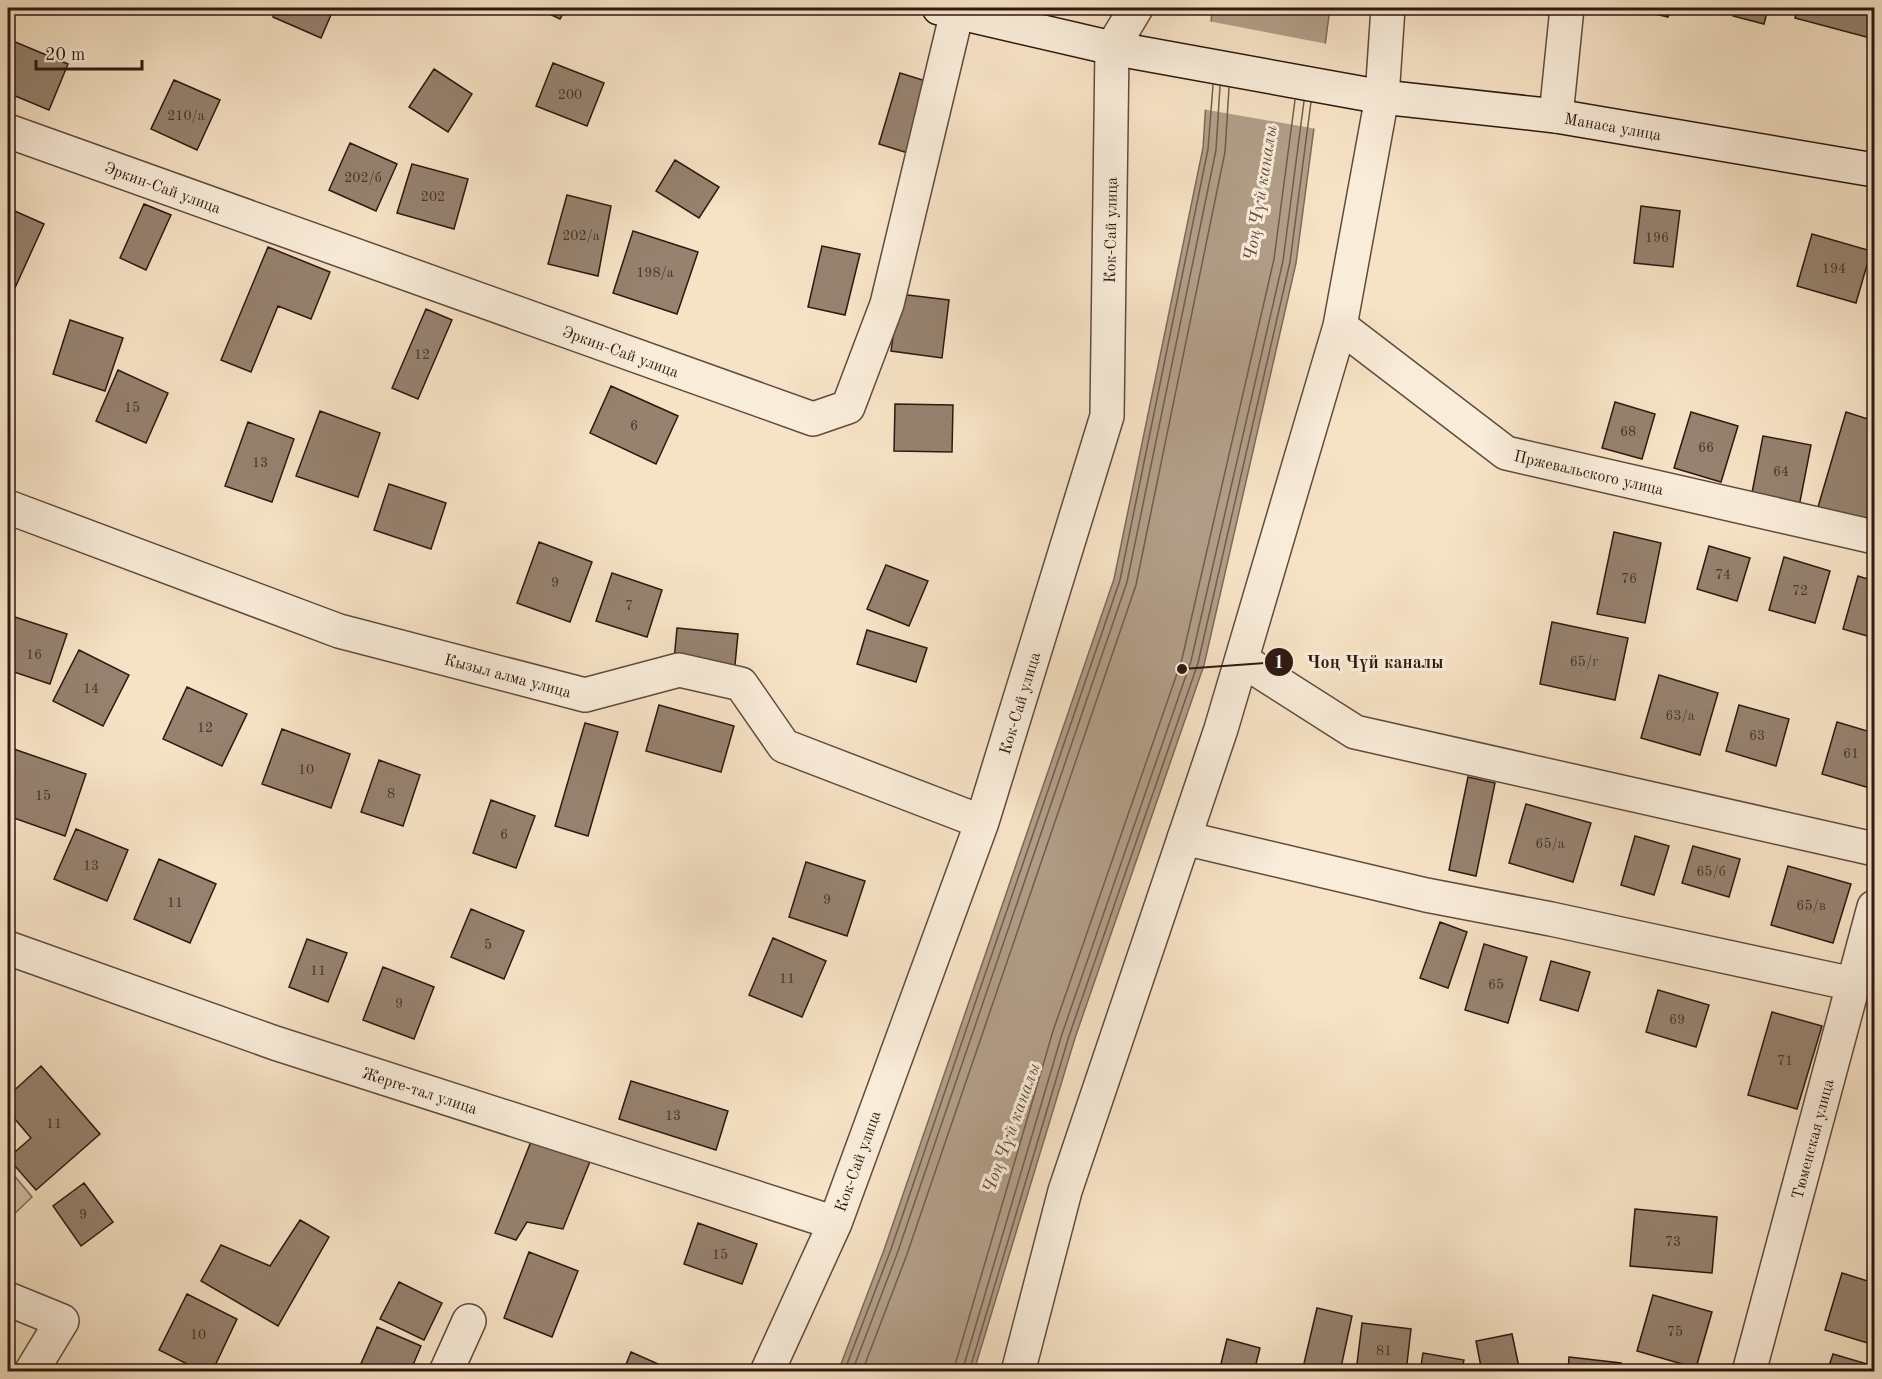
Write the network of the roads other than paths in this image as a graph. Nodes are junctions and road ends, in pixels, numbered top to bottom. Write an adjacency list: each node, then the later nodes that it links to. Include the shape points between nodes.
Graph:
1 (1136, 8): 5 (street)
2 (1388, 8): 6 (street)
3 (1567, 8): 7 (street)
4 (948, 10): 5 (street); 8 (street, Эркин-Сай улица, via 887,304 848,408 813,419)
5 (1112, 48): 6 (street, Манаса улица); 14 (street, Кок-Сай улица, via 1107,416)
6 (1382, 97): 7 (street, Манаса улица); 10 (street)
7 (1556, 116): 9 (street, Манаса улица)
8 (8, 131)
9 (1875, 170)
10 (1340, 326): 12 (street, Пржевальского улица, via 1506,453); 13 (street)
11 (8, 507): 14 (street, Кызыл алма улица, via 339,631 585,695 679,670 741,684 784,747)
12 (1875, 537)
13 (1242, 660): 15 (street); 16 (street, via 1355,732)
14 (982, 822): 20 (street, Кок-Сай улица)
15 (1184, 838): 19 (street, via 1426,895); 26 (street, via 1065,1191)
16 (1875, 849)
17 (1875, 907): 19 (street, Тюменская улица)
18 (8, 948): 20 (street, Жерге-тал улица, via 275,1043)
19 (1853, 984): 27 (street, Тюменская улица)
20 (835, 1223): 25 (street, Кок-Сай улица)
21 (8, 1299): 23 (street, via 62,1321)
22 (469, 1321): 24 (street)
23 (31, 1371)
24 (446, 1371)
25 (767, 1371)
26 (1017, 1371)
27 (1749, 1371)

